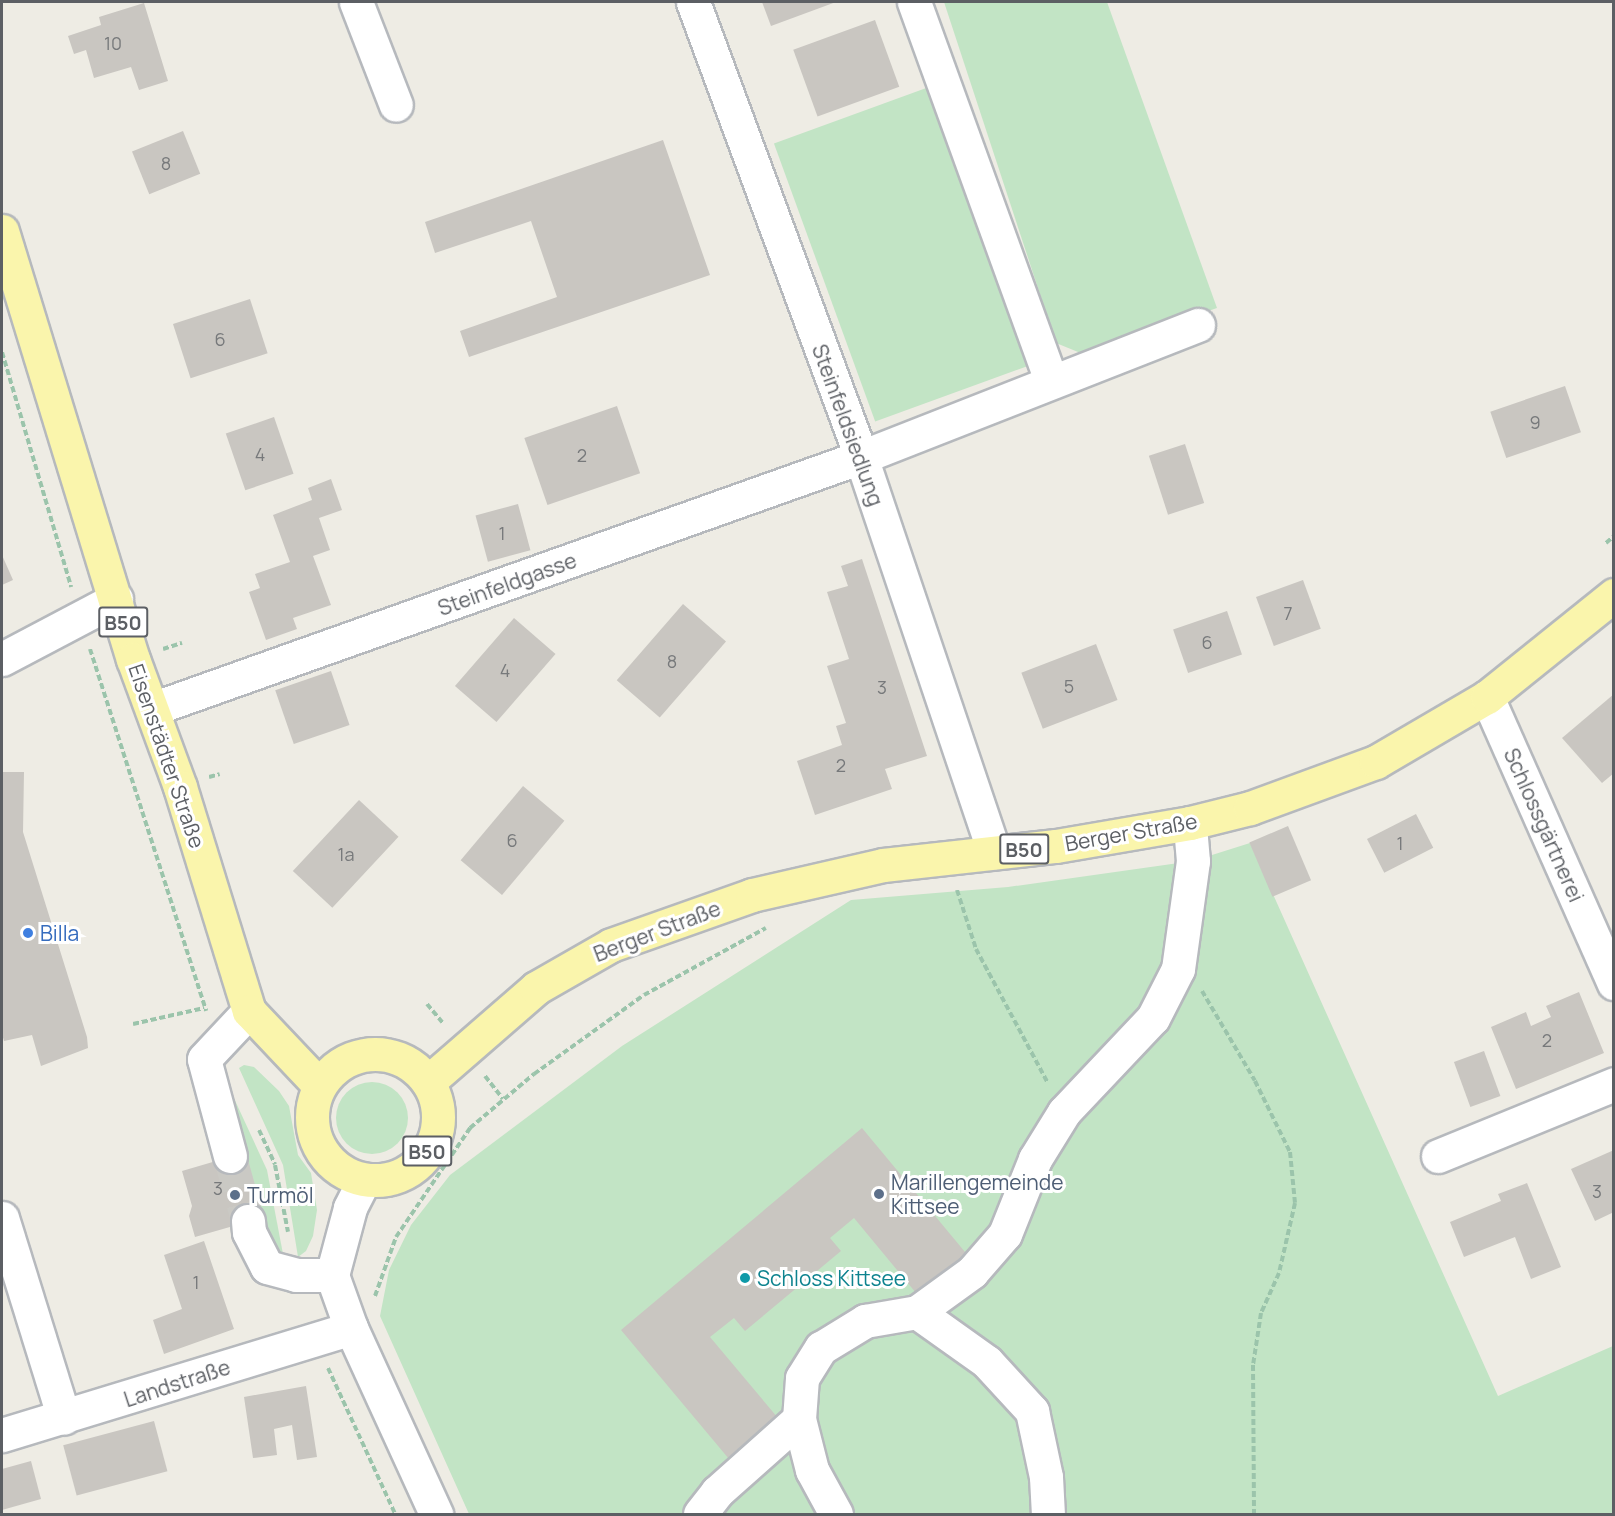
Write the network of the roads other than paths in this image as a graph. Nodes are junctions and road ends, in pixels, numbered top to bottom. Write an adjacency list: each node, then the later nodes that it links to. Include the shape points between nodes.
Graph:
1 (356, 2): 4 (street)
2 (693, 2): 8 (street, Steinfeldsiedlung)
3 (914, 2): 7 (street)
4 (396, 105)
5 (2, 231): 10 (main road, Eisenstädter Straße / B50)
6 (1198, 325): 7 (street, Steinfeldgasse)
7 (1051, 380): 8 (street, Steinfeldgasse)
8 (861, 457): 13 (street, Steinfeldgasse); 15 (street, Steinfeldsiedlung)
9 (1614, 595): 12 (main road, Berger Straße / B50)
10 (116, 599): 11 (street); 13 (main road, Eisenstädter Straße / B50)
11 (2, 660)
12 (1487, 697): 14 (main road, Berger Straße / B50, via 1376,762 1250,808); 16 (street, Schlossgärtnerei)
13 (152, 709): 18 (main road, Eisenstädter Straße / B50)
14 (1190, 823): 15 (main road, Berger Straße / B50, via 1056,846); 28 (street, via 1193,861 1178,969 1153,1018 1064,1112 1035,1159 1005,1234 972,1272)
15 (994, 852): 19 (main road, Berger Straße / B50, via 883,865 752,895 611,945 536,988)
16 (1607, 948): 17 (street, Schlossgärtnerei)
17 (1614, 983)
18 (249, 1011): 21 (main road, Eisenstädter Straße / B50); 22 (street, via 204,1059)
19 (429, 1082): 21 (main road, via 401,1059 379,1053 357,1055 333,1068); 24 (main road, B50, via 438,1113 435,1136 425,1155 407,1172 386,1180)
20 (1614, 1084): 23 (street)
21 (319, 1085): 24 (main road, via 311,1106 313,1134 331,1164)
22 (230, 1156)
23 (1438, 1156)
24 (364, 1180): 27 (street, via 350,1208)
25 (2, 1218): 30 (street)
26 (248, 1221): 27 (street, via 249,1232 267,1267 296,1275)
27 (332, 1275): 29 (street)
28 (917, 1312): 31 (street, via 865,1321 821,1348 802,1378); 36 (street, via 987,1362 1032,1411 1046,1478)
29 (351, 1328): 30 (street, Landstraße); 33 (street)
30 (64, 1418): 32 (street, Landstraße)
31 (799, 1419): 34 (street, via 717,1492); 35 (street, via 812,1470)
32 (2, 1435)
33 (436, 1515)
34 (700, 1515)
35 (836, 1515)
36 (1048, 1515)

